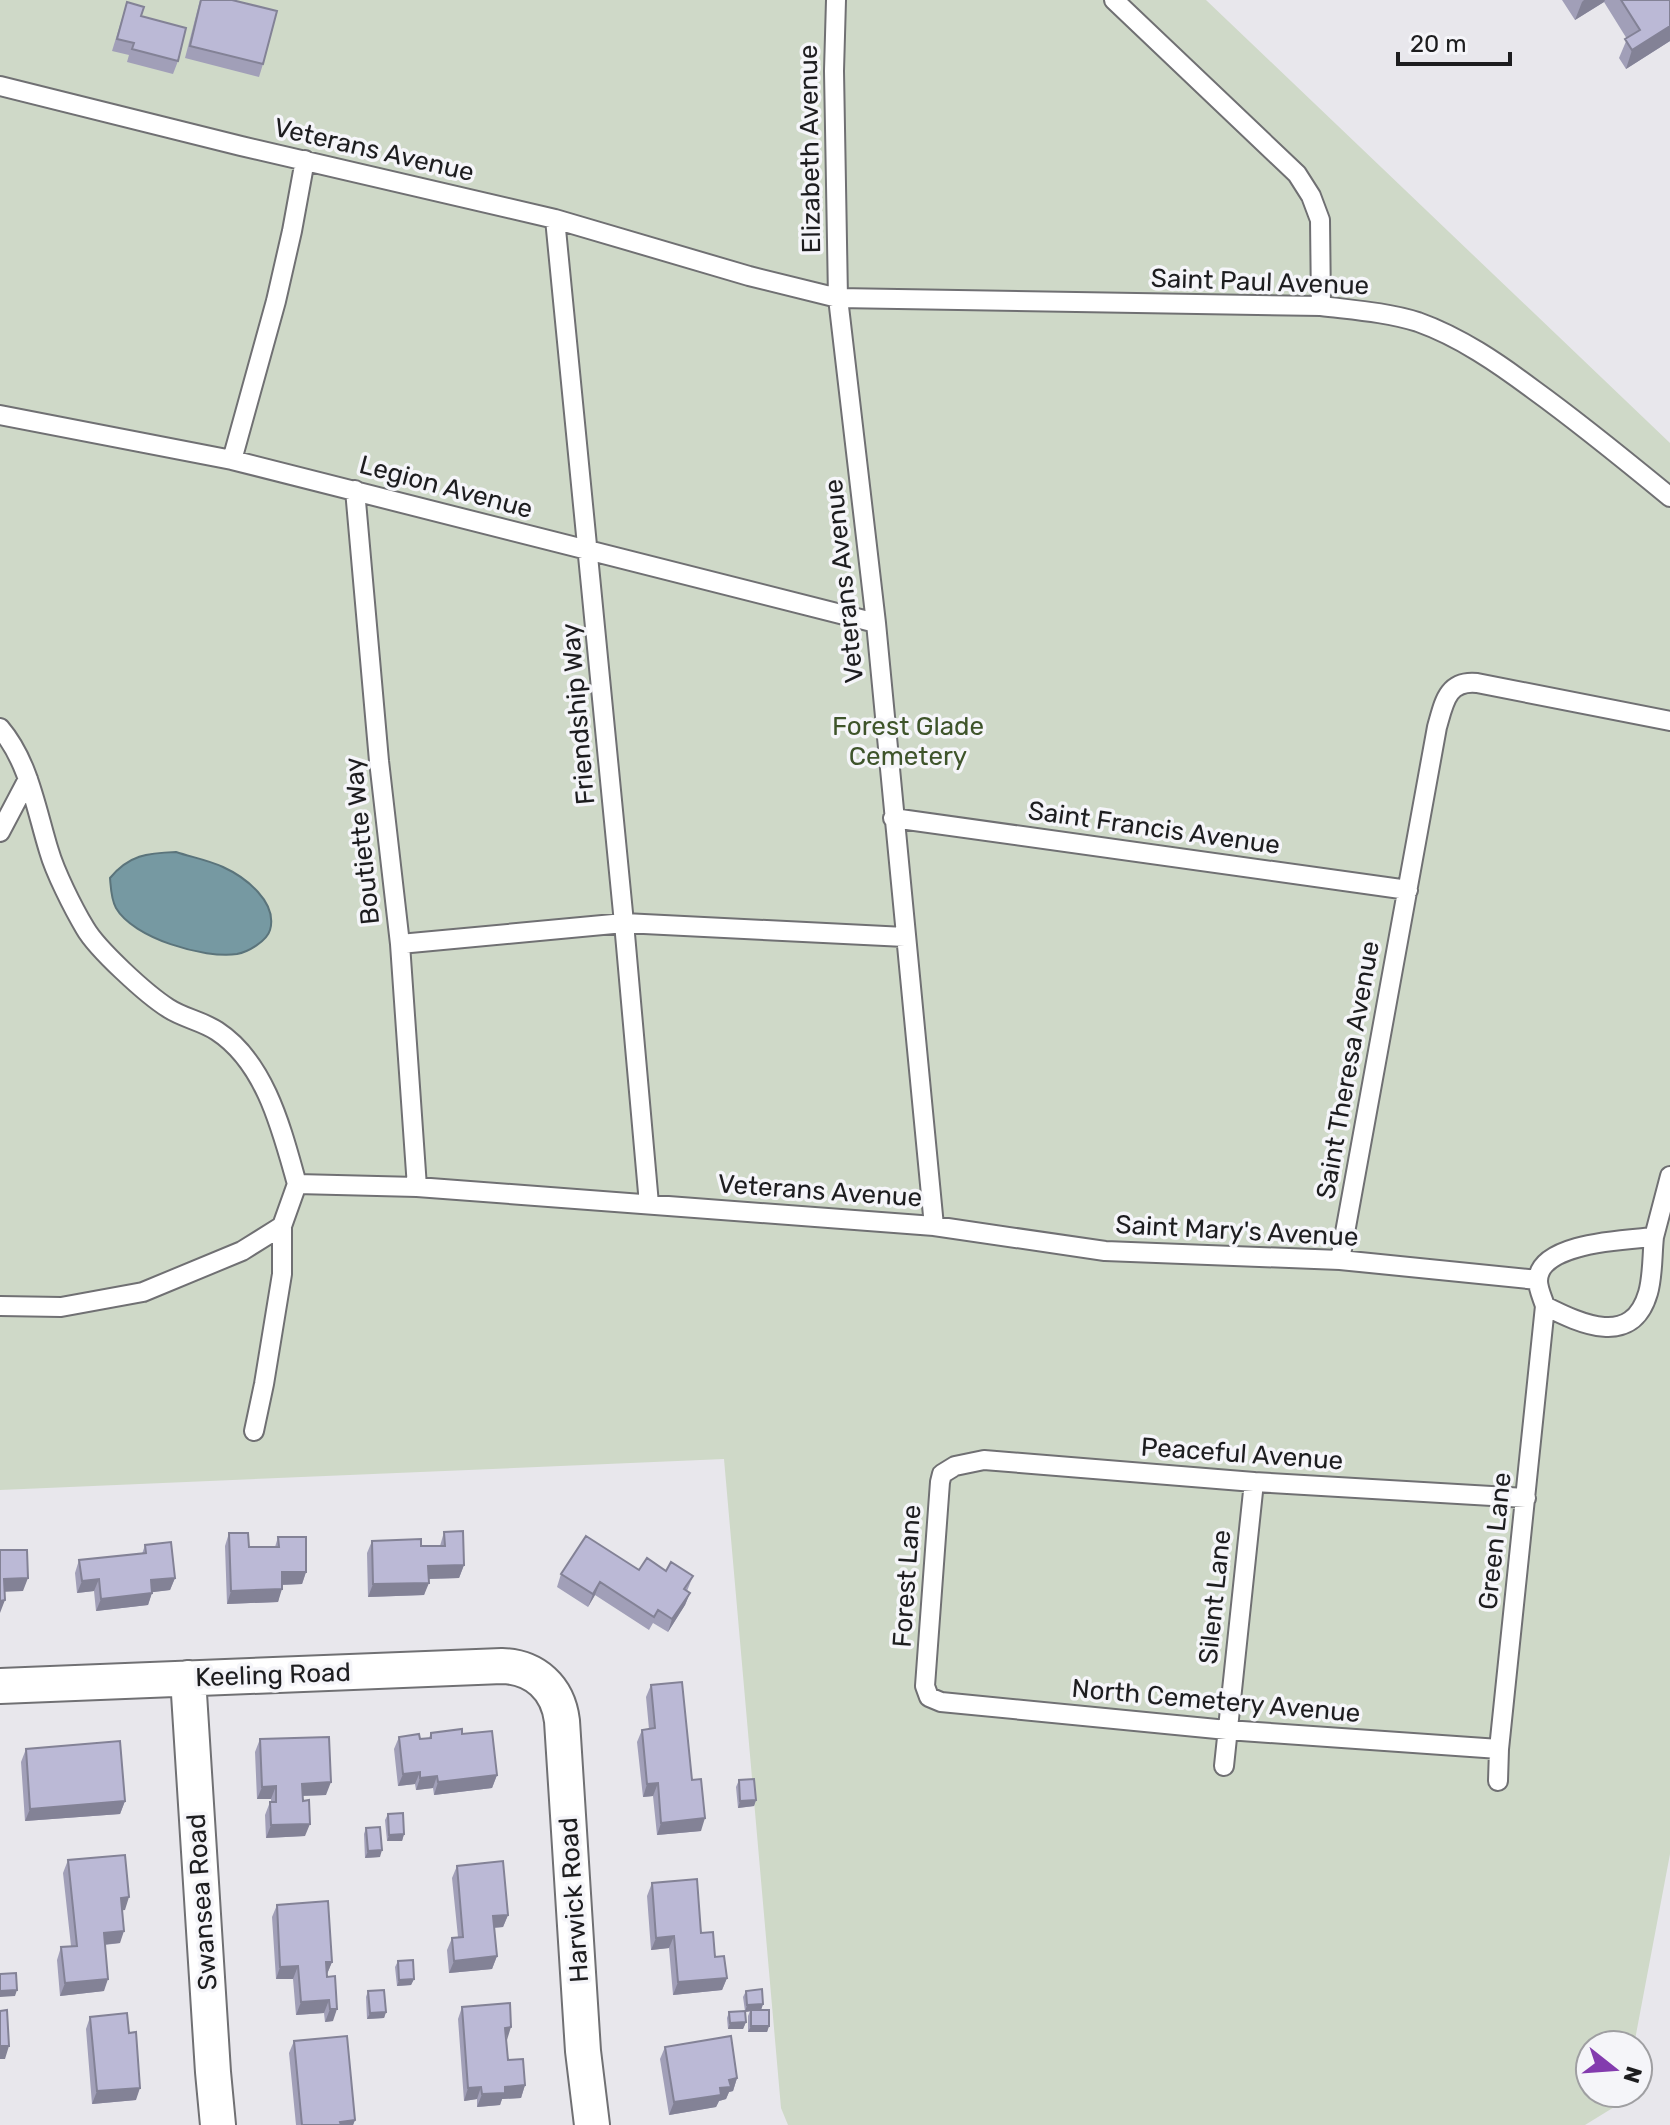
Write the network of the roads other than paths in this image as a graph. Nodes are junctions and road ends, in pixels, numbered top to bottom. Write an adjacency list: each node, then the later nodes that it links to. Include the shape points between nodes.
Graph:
1 (836, 0): 6 (lane, Elizabeth Avenue)
2 (1114, 0): 7 (lane, via 1297,174 1320,220)
3 (0, 86): 4 (lane, Veterans Avenue)
4 (305, 160): 5 (lane, Veterans Avenue); 9 (lane, via 276,301)
5 (555, 219): 6 (lane, Veterans Avenue); 12 (lane, Friendship Way)
6 (838, 298): 7 (lane, Saint Paul Avenue); 13 (lane, Veterans Avenue)
7 (1321, 306): 11 (lane, Saint Paul Avenue, via 1381,313 1454,337 1579,423)
8 (0, 415): 9 (lane, Legion Avenue)
9 (232, 460): 10 (lane, Legion Avenue)
10 (355, 490): 12 (lane, Legion Avenue); 22 (lane, Boutiette Way)
11 (1670, 497)
12 (589, 551): 13 (lane, Legion Avenue); 20 (lane, Friendship Way)
13 (876, 623): 17 (lane, Veterans Avenue)
14 (1670, 721): 19 (lane, Saint Theresa Avenue, via 1477,683 1454,687 1437,727)
15 (0, 728): 16 (lane)
16 (28, 779): 18 (lane); 24 (lane, via 50,855 86,931 168,1008 217,1031 247,1058 278,1116)
17 (893, 818): 19 (lane, Saint Francis Avenue); 21 (lane, Veterans Avenue)
18 (0, 832)
19 (1408, 890): 30 (lane, Saint Theresa Avenue)
20 (624, 923): 21 (lane); 22 (lane); 26 (lane, Friendship Way)
21 (905, 937): 28 (lane, Veterans Avenue)
22 (400, 944): 25 (lane, Boutiette Way)
23 (1670, 1176): 29 (lane)
24 (297, 1184): 25 (lane, Veterans Avenue); 27 (lane)
25 (417, 1187): 26 (lane, Veterans Avenue)
26 (649, 1204): 28 (lane, Veterans Avenue)
27 (282, 1226): 32 (lane, via 242,1251 143,1292 61,1307); 34 (lane, via 282,1274)
28 (934, 1226): 30 (lane, Saint Mary's Avenue, via 1105,1251)
29 (1654, 1237): 31 (lane, via 1559,1253); 33 (lane, via 1649,1291 1641,1312 1625,1326 1602,1328)
30 (1340, 1260): 31 (lane, Saint Mary's Avenue)
31 (1538, 1280): 33 (lane)
32 (0, 1306)
33 (1545, 1306): 37 (lane, Green Lane)
34 (254, 1431)
35 (955, 1466): 36 (lane, Peaceful Avenue, via 984,1460); 41 (lane, Forest Lane, via 942,1474 940,1482 925,1686)
36 (1254, 1482): 37 (lane, Peaceful Avenue); 42 (lane, Silent Lane)
37 (1526, 1498): 43 (lane, Green Lane)
38 (188, 1678): 39 (street, Keeling Road, via 502,1666 528,1671); 40 (street, Keeling Road); 46 (street, Swansea Road)
39 (543, 1681): 47 (street, Harwick Road, via 559,1703 562,1721)
40 (0, 1686)
41 (929, 1697): 42 (lane, North Cemetery Avenue)
42 (1227, 1730): 43 (lane, North Cemetery Avenue); 44 (lane, Silent Lane)
43 (1499, 1749): 45 (lane, Green Lane)
44 (1224, 1766)
45 (1498, 1781)
46 (218, 2125)
47 (592, 2125)

